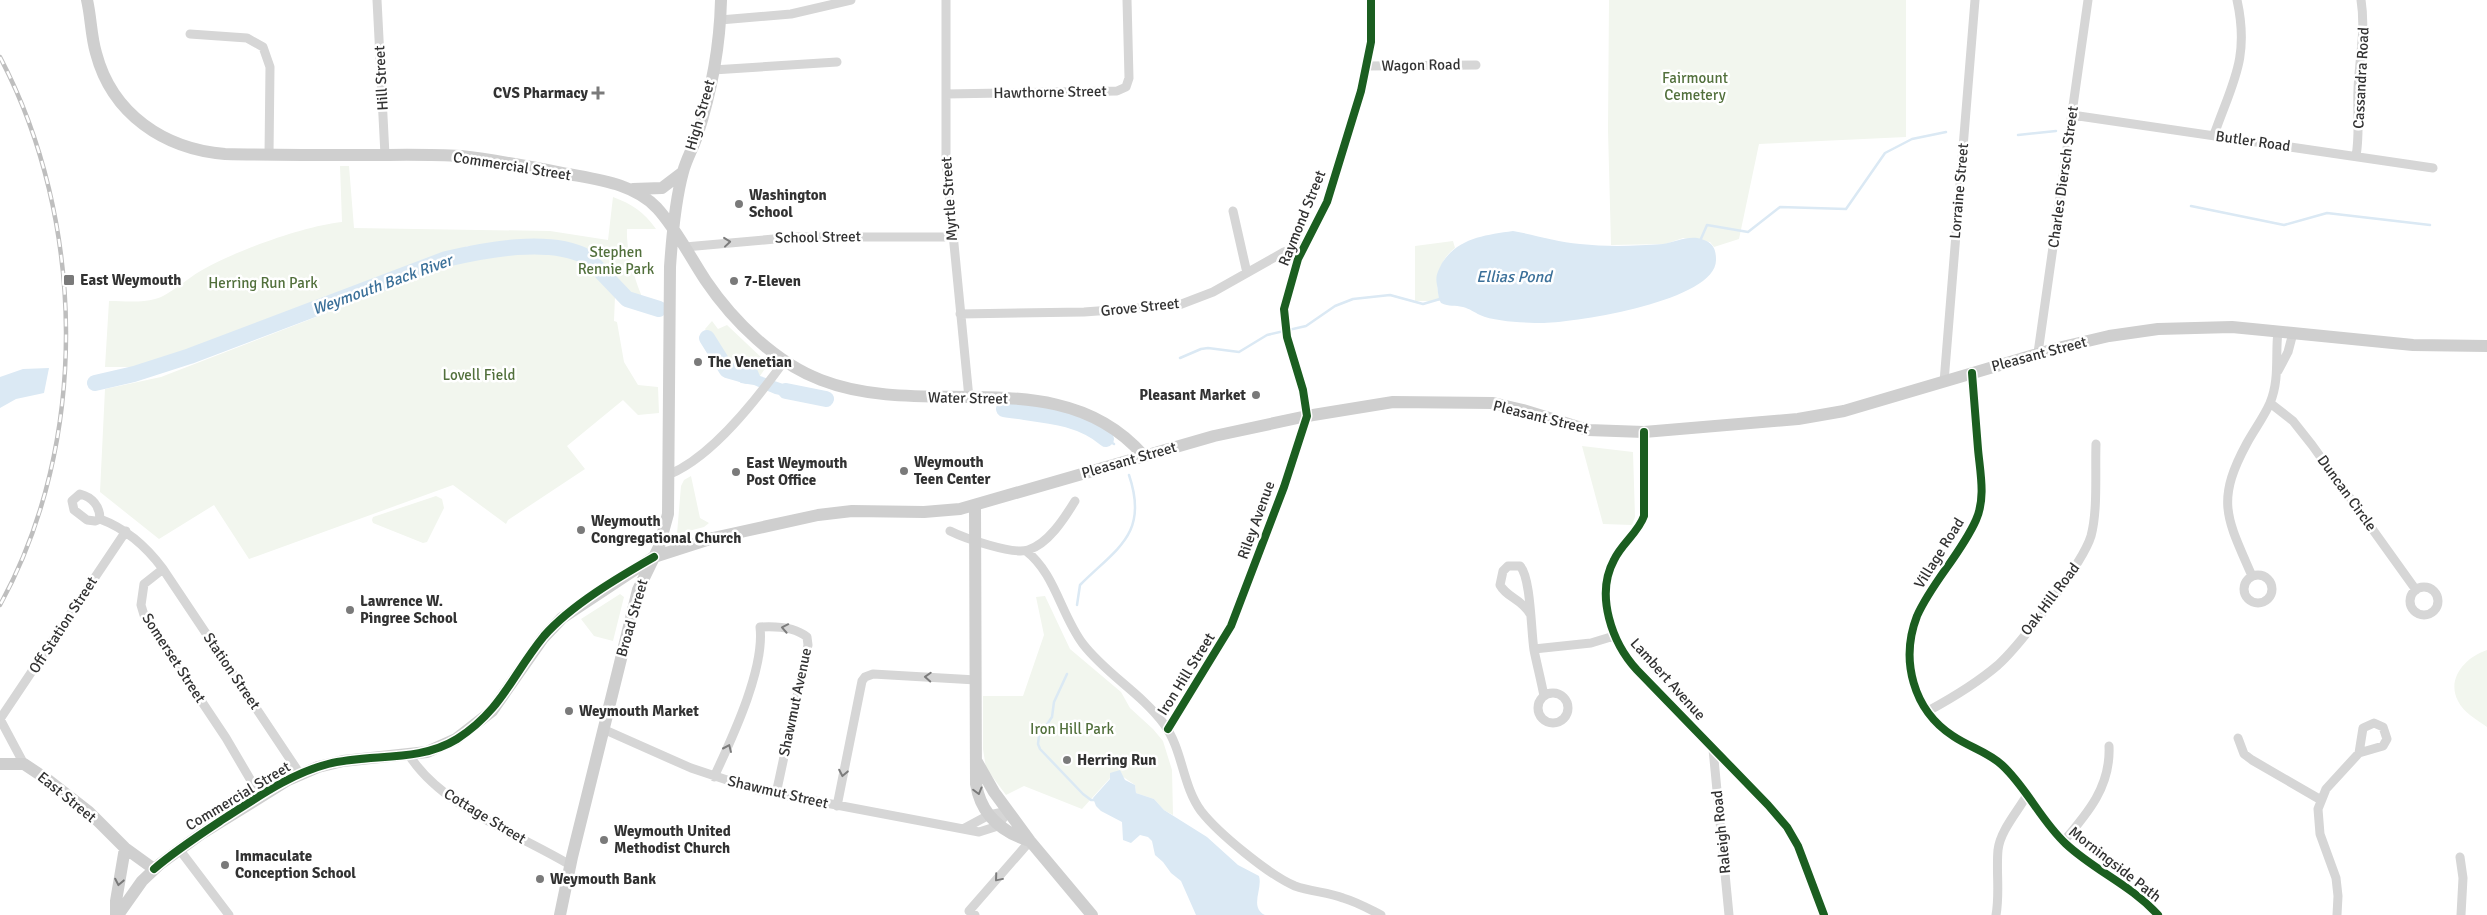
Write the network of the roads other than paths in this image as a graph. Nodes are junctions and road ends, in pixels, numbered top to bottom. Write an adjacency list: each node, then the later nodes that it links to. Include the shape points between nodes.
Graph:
1 (87, 0): 21 (main road, Commercial Street, via 96,53 103,73 120,102 138,121 168,141 193,150)
2 (377, 0): 22 (street, Hill Street)
3 (721, 0): 12 (main road, High Street)
4 (851, 0): 12 (street, via 791,14)
5 (946, 0): 18 (street, Myrtle Street)
6 (1127, 0): 18 (street, Hawthorne Street, via 1129,78 1126,87 1117,91)
7 (1371, 0): 16 (street, Raymond Street, via 1372,28)
8 (1975, 0): 41 (street, Lorraine Street)
9 (2088, 0): 19 (street, Charles Diersch Street)
10 (2237, 0): 20 (street, via 2242,32 2241,54 2236,79)
11 (2361, 0): 23 (street, Cassandra Road, via 2364,45 2358,88)
12 (720, 20): 17 (main road, High Street)
13 (190, 34): 21 (street, via 247,38 263,47 270,67)
14 (837, 62): 17 (street)
15 (1476, 65): 16 (street, Wagon Road)
16 (1367, 66): 30 (street, Raymond Street, via 1327,202)
17 (713, 70): 25 (main road, High Street, via 697,136)
18 (946, 94): 29 (street, Myrtle Street, via 946,162)
19 (2072, 115): 20 (street, Butler Road); 37 (street, Charles Diersch Street)
20 (2214, 136): 23 (street, Butler Road)
21 (269, 155): 22 (main road, Commercial Street)
22 (385, 155): 26 (main road, Commercial Street, via 451,156 506,162)
23 (2356, 156): 24 (street, Butler Road)
24 (2434, 168)
25 (683, 172): 26 (main road, via 662,188); 28 (main road, High Street)
26 (630, 188): 28 (main road, Commercial Street, via 656,207)
27 (1233, 211): 32 (street)
28 (673, 229): 31 (main road, Commercial Street); 48 (main road, Broad Street)
29 (952, 237): 31 (street, School Street, one-way to 29, via 770,238); 33 (street, Myrtle Street)
30 (1306, 244): 32 (street, Grove Street, via 1284,252); 44 (street, Raymond Street, via 1285,300 1283,318)
31 (685, 247): 38 (main road, Commercial Street, via 735,317)
32 (1247, 273): 33 (street, Grove Street, via 1195,300 1164,307)
33 (960, 314): 42 (street, Myrtle Street)
34 (2278, 331): 35 (main road, Pleasant Street); 37 (main road, Pleasant Street, via 2232,327 2158,329 2109,336); 39 (street)
35 (2293, 333): 36 (main road, Pleasant Street, via 2418,346); 39 (street, via 2288,352)
36 (2487, 346)
37 (2038, 353): 40 (main road, Pleasant Street)
38 (785, 360): 42 (main road, Water Street, via 820,380 848,389 895,396); 48 (street, via 702,456)
39 (2277, 371): 43 (street)
40 (1972, 373): 41 (main road, Pleasant Street); 67 (street, Village Road, via 1981,480 1980,507 1969,534 1921,609 1910,641 1911,676)
41 (1944, 382): 45 (main road, Pleasant Street, via 1819,416)
42 (969, 398): 47 (main road, Water Street, via 1045,401 1070,407 1117,430)
43 (2270, 403): 59 (street, via 2235,467 2226,496 2230,524); 60 (street, Duncan Circle, via 2293,421)
44 (1308, 416): 45 (main road, Pleasant Street, via 1393,402 1475,402 1515,408 1588,430); 47 (main road, Pleasant Street); 62 (street, Riley Avenue)
45 (1644, 432): 63 (street, Lambert Avenue, via 1644,516 1614,558 1607,576 1607,604)
46 (2096, 444): 67 (street, Oak Hill Road, via 2091,534 2085,551 1998,664 1960,694)
47 (1142, 455): 50 (main road, Pleasant Street)
48 (670, 474): 57 (main road, Broad Street, via 667,523)
49 (1075, 501): 56 (street, via 1057,527 1037,546)
50 (975, 505): 54 (main road, Pleasant Street, via 936,512 836,512); 55 (main road)
51 (100, 518): 52 (street)
52 (126, 531): 58 (street); 68 (street, Off Station Street)
53 (950, 531): 55 (street)
54 (718, 536): 57 (main road, Commercial Street)
55 (976, 542): 56 (street); 65 (main road)
56 (1026, 551): 70 (street, Iron Hill Street, via 1042,566 1065,615 1084,645)
57 (654, 557): 69 (main road, Broad Street, via 638,590); 75 (main road, Commercial Street, via 582,604 551,629 501,700 481,721 447,744)
58 (164, 569): 79 (street, Station Street); 83 (street, Somerset Street, via 144,584 141,605 144,615 226,738)
59 (2252, 576)
60 (2416, 590)
61 (1530, 614): 61 (street, via 1522,601 1500,584 1503,571 1513,564 1524,570); 64 (street)
62 (1228, 633): 70 (street, Iron Hill Street)
63 (1614, 636): 64 (street, via 1591,643); 73 (street, Lambert Avenue, via 1625,658)
64 (1534, 649): 66 (street)
65 (976, 680): 76 (main road); 85 (street, one-way to 85, via 874,674 865,677)
66 (1544, 696)
67 (1928, 711): 82 (street, Morningside Path, via 1953,736 2001,763)
68 (0, 719): 78 (street)
69 (603, 729): 80 (street, Shawmut Street); 94 (main road, Broad Street)
70 (1168, 729): 101 (street, Iron Hill Street, via 1194,800 1221,831 1284,880 1304,889 1343,897)
71 (2238, 738): 84 (street, via 2244,754 2252,760)
72 (2110, 746): 90 (street, via 2106,778 2096,800)
73 (1713, 749): 102 (street, Raleigh Road); 103 (street, Lambert Avenue, via 1768,805 1792,835)
74 (2359, 753): 84 (street)
75 (409, 755): 79 (main road, Commercial Street, via 343,761); 94 (street, Cottage Street, via 420,771 447,794)
76 (975, 758): 86 (main road); 87 (main road, one-way to 87, via 977,792)
77 (0, 764): 78 (main road, East Street)
78 (24, 764): 91 (main road, East Street, via 67,794)
79 (300, 774): 83 (main road, Commercial Street)
80 (714, 776): 81 (street, Shawmut Street); 81 (street, Shawmut Avenue, via 740,718 760,652 760,627 782,627 807,637 808,645)
81 (776, 794): 85 (street, Shawmut Street)
82 (2027, 795): 90 (street, Morningside Path, via 2048,827); 104 (street, via 1998,849 2000,885)
83 (260, 796): 92 (main road, Commercial Street)
84 (2321, 800): 106 (street, via 2318,827 2336,878)
85 (837, 806): 88 (street, Shawmut Street)
86 (1008, 811): 87 (street, Shawmut Street); 87 (street, Shawmut Street); 89 (main road)
87 (993, 820): 88 (street, Shawmut Street); 88 (street, Shawmut Street, via 978,832); 89 (main road)
88 (961, 830)
89 (1030, 841): 99 (street, one-way to 99, via 969,911); 100 (main road)
90 (2063, 842): 105 (street, Morningside Path, via 2083,860 2132,890)
91 (126, 848): 95 (main road, East Street); 96 (main road, one-way to 96, via 116,900)
92 (179, 850): 95 (main road, Commercial Street); 97 (street)
93 (2460, 856): 107 (street, via 2463,878)
94 (570, 865): 98 (main road, Broad Street)
95 (154, 869): 96 (main road, Commercial Street)
96 (117, 915)
97 (228, 915)
98 (560, 915)
99 (975, 915)
100 (1092, 915)
101 (1381, 915)
102 (1729, 915)
103 (1824, 915)
104 (1996, 915)
105 (2158, 915)
106 (2337, 915)
107 (2461, 915)

